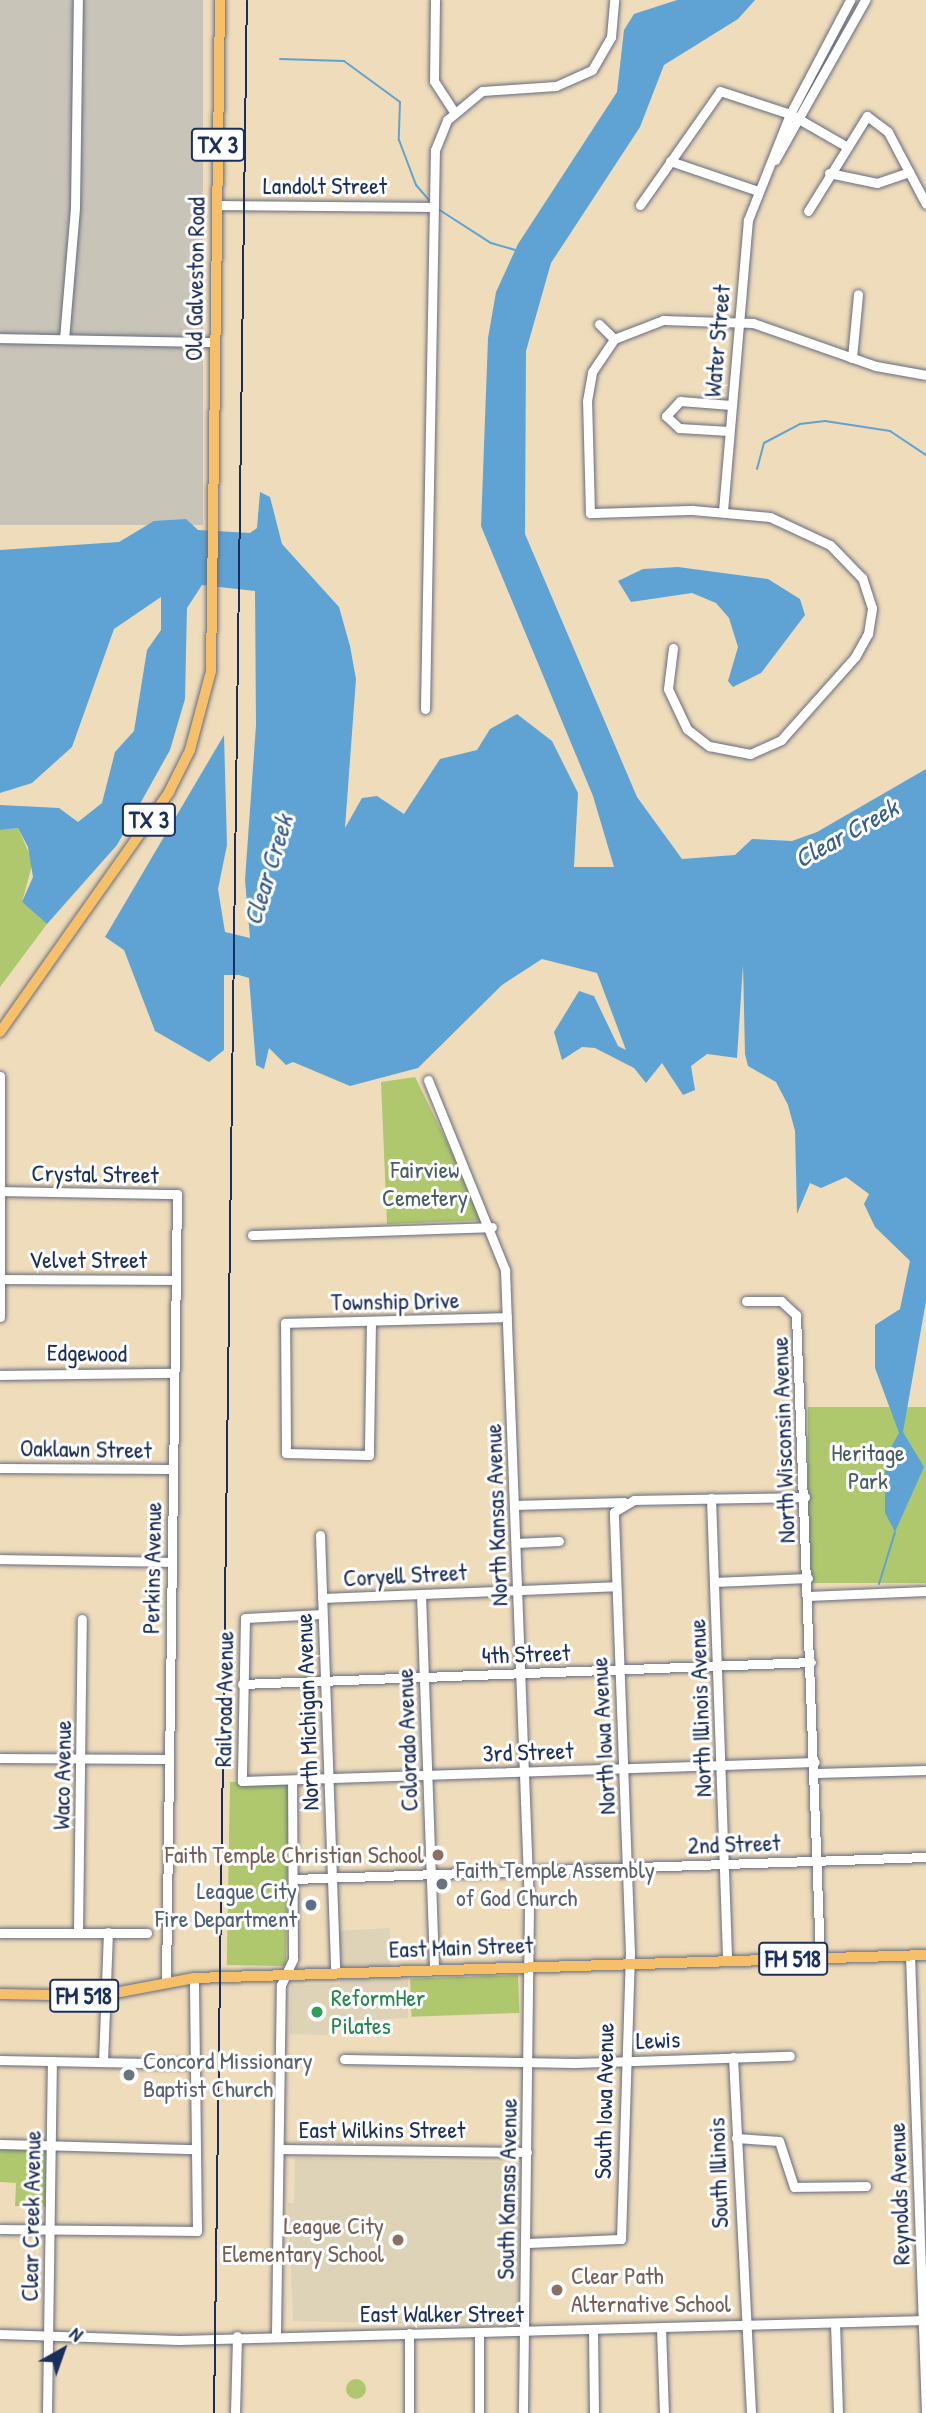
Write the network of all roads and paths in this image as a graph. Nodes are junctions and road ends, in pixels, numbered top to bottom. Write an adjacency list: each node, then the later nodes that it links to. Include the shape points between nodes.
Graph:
1 (78, 0): 25 (street, via 75,207)
2 (220, 0): 17 (main road, Old Galveston Road / TX 3)
3 (435, 0): 7 (street, via 434,81)
4 (614, 0): 7 (street, via 609,46 587,74 556,86 490,88)
5 (850, 0): 8 (street, Water Street)
6 (865, 0): 9 (street, Water Street)
7 (454, 112): 19 (street, via 435,149)
8 (790, 114): 9 (street); 11 (street, via 720,92); 14 (street, Water Street)
9 (802, 120): 10 (street); 14 (street, Water Street)
10 (844, 145): 12 (street, via 867,116 888,132); 13 (street)
11 (670, 161): 15 (street); 18 (street)
12 (909, 172): 13 (street, via 877,183); 16 (street)
13 (829, 173): 20 (street)
14 (763, 177): 15 (street, Water Street)
15 (758, 191): 22 (street, Water Street, via 745,242)
16 (926, 204)
17 (217, 205): 19 (street, Landolt Street); 27 (main road, Old Galveston Road / TX 3)
18 (640, 205)
19 (432, 206): 34 (street)
20 (808, 211)
21 (858, 294): 28 (street)
22 (737, 321): 26 (street, via 663,320); 28 (street, via 790,332); 30 (street, Water Street)
23 (599, 324): 26 (street)
24 (0, 338): 25 (street)
25 (64, 339): 27 (street)
26 (614, 339): 32 (street, via 592,372 587,401 590,513)
27 (215, 342): 35 (main road, Old Galveston Road / TX 3, via 211,671 190,750 169,792)
28 (852, 358): 29 (street)
29 (926, 375)
30 (731, 405): 31 (street, Water Street); 31 (street, via 680,401 666,416 673,426)
31 (729, 431): 32 (street, Water Street)
32 (723, 511): 33 (street, via 770,517 830,545 867,588 868,634 788,733 750,754 709,746 687,729 668,689)
33 (673, 648)
34 (425, 709)
35 (0, 1032)
36 (0, 1076): 38 (street)
37 (428, 1080): 40 (street, North Kansas Avenue)
38 (2, 1191): 39 (street, Crystal Street, via 177,1194); 42 (street)
39 (177, 1206): 43 (street, Perkins Avenue)
40 (492, 1227): 41 (street); 46 (street, North Kansas Avenue, via 504,1261)
41 (252, 1235)
42 (1, 1279): 43 (street, Velvet Street); 45 (street)
43 (176, 1280): 48 (street, Perkins Avenue)
44 (746, 1300): 52 (street, North Wisconsin Avenue, via 781,1301 796,1315)
45 (0, 1317)
46 (507, 1317): 47 (street, Township Drive); 54 (street, North Kansas Avenue)
47 (371, 1321): 47 (street, Township Drive, via 285,1323 286,1453 369,1455)
48 (174, 1373): 49 (street, Edgewood); 51 (street, Perkins Avenue)
49 (0, 1375)
50 (0, 1468): 51 (street, Oaklawn Street)
51 (173, 1469): 60 (street, Perkins Avenue)
52 (805, 1497): 53 (street); 61 (street, North Wisconsin Avenue)
53 (710, 1498): 55 (street); 62 (street, North Illinois Avenue)
54 (514, 1505): 55 (street); 58 (street, North Kansas Avenue)
55 (620, 1505): 63 (street, North Iowa Avenue)
56 (320, 1535): 68 (street, North Michigan Avenue)
57 (559, 1541): 58 (street)
58 (516, 1543): 64 (street, North Kansas Avenue)
59 (0, 1559): 60 (street)
60 (171, 1562): 81 (street, Perkins Avenue)
61 (808, 1578): 62 (street); 67 (street, North Wisconsin Avenue)
62 (715, 1582): 73 (street, North Illinois Avenue)
63 (615, 1586): 64 (street, Coryell Street); 74 (street, North Iowa Avenue)
64 (518, 1589): 66 (street, Coryell Street); 75 (street, North Kansas Avenue)
65 (926, 1591): 67 (street)
66 (421, 1594): 68 (street, Coryell Street); 76 (street, Colorado Avenue)
67 (808, 1596): 72 (street)
68 (322, 1598): 69 (street, North Michigan Avenue)
69 (322, 1614): 70 (street, Coryell Street); 77 (street, North Michigan Avenue)
70 (246, 1618): 78 (street, Railroad Avenue)
71 (82, 1619): 80 (street, Waco Avenue)
72 (811, 1662): 73 (street, 4th Street); 82 (street)
73 (718, 1666): 74 (street, 4th Street); 83 (street, North Illinois Avenue)
74 (619, 1670): 75 (street, 4th Street); 84 (street, North Iowa Avenue)
75 (522, 1674): 76 (street, 4th Street); 86 (street, North Kansas Avenue)
76 (424, 1678): 77 (street, 4th Street); 88 (street, Colorado Avenue)
77 (325, 1681): 78 (street, 4th Street); 89 (street, North Michigan Avenue)
78 (242, 1684): 91 (street, Railroad Avenue)
79 (0, 1758): 80 (street)
80 (83, 1759): 81 (street); 100 (street, Waco Avenue)
81 (169, 1759): 114 (street, Perkins Avenue)
82 (815, 1762): 83 (street, 3rd Street); 87 (street)
83 (721, 1765): 84 (street, 3rd Street); 94 (street, North Illinois Avenue)
84 (624, 1768): 86 (street, 3rd Street); 95 (street, North Iowa Avenue)
85 (926, 1770): 87 (street)
86 (525, 1771): 88 (street, 3rd Street); 96 (street, North Kansas Avenue)
87 (816, 1773): 93 (street)
88 (428, 1775): 89 (street, 3rd Street); 97 (street, Colorado Avenue)
89 (330, 1779): 90 (street, 3rd Street); 98 (street, North Michigan Avenue)
90 (292, 1780): 91 (street, 3rd Street); 99 (street)
91 (242, 1781)
92 (926, 1857): 93 (street, 2nd Street)
93 (819, 1860): 94 (street, 2nd Street); 106 (street)
94 (724, 1863): 95 (street, 2nd Street); 107 (street, North Illinois Avenue)
95 (626, 1867): 96 (street, 2nd Street); 108 (street, North Iowa Avenue)
96 (528, 1871): 97 (street, 2nd Street); 109 (street, North Kansas Avenue)
97 (431, 1874): 98 (street, 2nd Street); 110 (street, Colorado Avenue)
98 (333, 1878): 99 (street, 2nd Street); 111 (street, North Michigan Avenue)
99 (292, 1879): 112 (street, via 293,1959)
100 (78, 1932): 101 (street); 102 (street)
101 (0, 1933)
102 (108, 1933): 103 (street); 116 (street)
103 (147, 1933)
104 (909, 1955): 105 (main road, East Main Street / FM 518); 106 (main road, East Main Street / FM 518); 136 (street, Reynolds Avenue)
105 (926, 1955)
106 (820, 1958): 107 (main road, East Main Street / FM 518)
107 (727, 1960): 108 (main road, East Main Street / FM 518)
108 (627, 1963): 109 (main road, East Main Street / FM 518); 123 (street, South Iowa Avenue)
109 (529, 1965): 110 (main road, East Main Street / FM 518); 122 (street, South Kansas Avenue)
110 (434, 1968): 111 (main road, East Main Street / FM 518)
111 (335, 1972): 112 (main road, East Main Street / FM 518)
112 (285, 1975): 113 (main road, East Main Street / FM 518); 130 (street)
113 (194, 1978): 114 (main road, East Main Street / FM 518); 125 (street)
114 (166, 1981): 116 (main road, East Main Street / FM 518)
115 (0, 1994): 116 (main road, East Main Street / FM 518)
116 (107, 1996): 124 (street)
117 (790, 2056): 118 (street, Lewis)
118 (733, 2057): 123 (street, Lewis); 126 (street, South Illinois)
119 (344, 2059): 122 (street, Lewis)
120 (0, 2060): 121 (street)
121 (52, 2061): 124 (street); 128 (street, Clear Creek Avenue)
122 (528, 2061): 123 (street, Lewis); 131 (street, South Kansas Avenue)
123 (624, 2061): 135 (street, South Iowa Avenue, via 621,2239)
124 (103, 2062): 125 (street)
125 (195, 2064): 129 (street)
126 (736, 2138): 132 (street, via 779,2141 794,2187); 138 (street, South Illinois)
127 (0, 2144): 128 (street)
128 (51, 2144): 129 (street); 134 (street, Clear Creek Avenue)
129 (196, 2149): 134 (street, via 197,2231)
130 (279, 2149): 131 (street, East Wilkins Street); 144 (street)
131 (527, 2152): 135 (street, South Kansas Avenue)
132 (866, 2186)
133 (0, 2229): 134 (street)
134 (50, 2229): 143 (street, Clear Creek Avenue)
135 (526, 2244): 145 (street, South Kansas Avenue)
136 (924, 2320): 137 (street, East Walker Street); 157 (street, Reynolds Avenue)
137 (835, 2323): 138 (street, East Walker Street); 156 (street)
138 (744, 2325): 139 (street, East Walker Street); 155 (street, South Illinois)
139 (661, 2328): 140 (street, East Walker Street); 154 (street)
140 (593, 2330): 145 (street, East Walker Street); 153 (street)
141 (409, 2333): 144 (street, East Walker Street); 147 (street, East Walker Street); 150 (street)
142 (0, 2334): 143 (street, East Walker Street)
143 (48, 2334): 146 (street, East Walker Street); 148 (street, Clear Creek Avenue)
144 (276, 2334): 146 (street, East Walker Street)
145 (524, 2334): 147 (street, East Walker Street); 152 (street, South Kansas Avenue)
146 (237, 2336): 149 (street)
147 (479, 2336): 151 (street)
148 (47, 2413)
149 (235, 2413)
150 (410, 2413)
151 (479, 2413)
152 (523, 2413)
153 (594, 2413)
154 (664, 2413)
155 (751, 2413)
156 (838, 2413)
157 (926, 2413)

